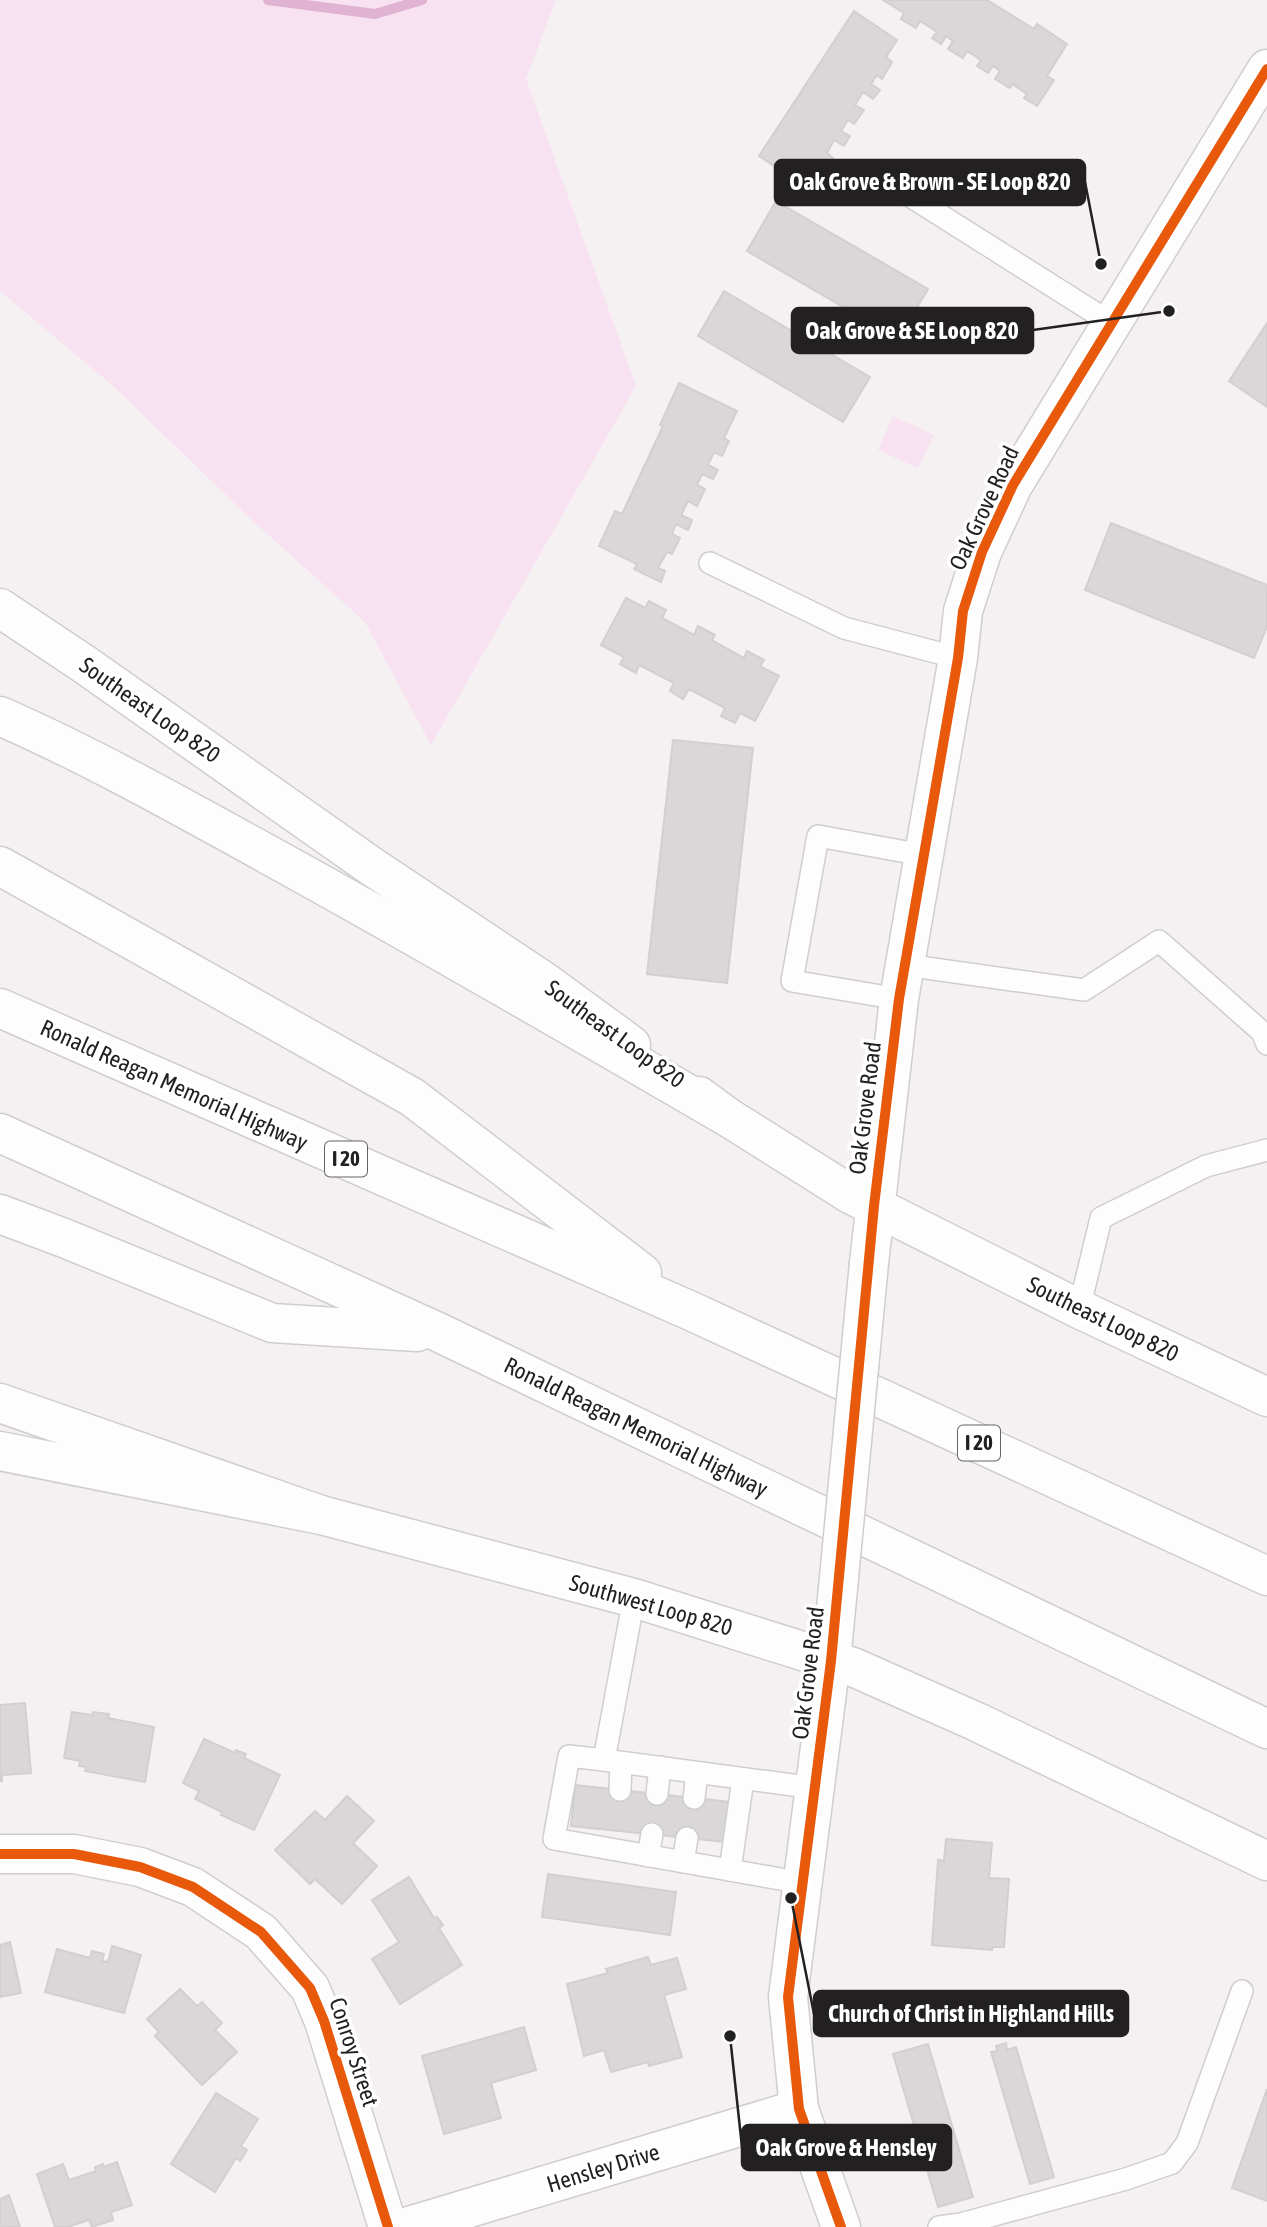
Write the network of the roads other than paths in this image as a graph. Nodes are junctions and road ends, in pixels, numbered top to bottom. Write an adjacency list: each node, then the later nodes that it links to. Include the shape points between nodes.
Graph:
1 (1267, 69): 3 (main road, Oak Grove Road)
2 (872, 172): 3 (lane)
3 (1111, 323): 6 (main road, Oak Grove Road, via 1013,485 982,552 963,611)
4 (710, 563): 6 (lane, via 844,628)
5 (0, 608): 13 (main road, Southeast Loop 820, via 545,982)
6 (958, 658): 8 (main road, Oak Grove Road)
7 (0, 716): 13 (main road, via 308,876)
8 (923, 855): 10 (main road, Oak Grove Road); 10 (lane, via 818,836 792,981)
9 (0, 866): 19 (main road, via 412,1097)
10 (902, 982): 12 (lane, via 1084,990 1159,941 1262,1032); 16 (main road, Oak Grove Road)
11 (0, 1008): 19 (main road, Ronald Reagan Memorial Highway / I 20)
12 (1267, 1044)
13 (726, 1116): 16 (main road, Southeast Loop 820)
14 (0, 1133): 20 (main road, Ronald Reagan Memorial Highway)
15 (1267, 1150): 18 (lane, via 1206,1167 1101,1218)
16 (874, 1206): 18 (main road, Southeast Loop 820); 27 (main road, Oak Grove Road, bridge)
17 (0, 1214): 20 (main road, via 272,1323)
18 (1079, 1309): 21 (main road, Southeast Loop 820)
19 (691, 1311): 25 (main road, Ronald Reagan Memorial Highway / I 20)
20 (440, 1333): 28 (main road, Ronald Reagan Memorial Highway)
21 (1267, 1397)
22 (0, 1403): 24 (main road)
23 (0, 1451): 24 (main road, Southwest Loop 820)
24 (321, 1515): 26 (main road, Southwest Loop 820)
25 (1267, 1576)
26 (634, 1598): 27 (main road, Southwest Loop 820); 29 (lane)
27 (831, 1661): 33 (main road, Oak Grove Road); 41 (main road, Southwest Loop 820, via 977,1722)
28 (1267, 1729)
29 (613, 1762): 30 (lane); 34 (lane); 40 (lane, via 569,1756 554,1839 614,1840)
30 (660, 1768): 31 (lane); 35 (lane)
31 (697, 1773): 32 (lane); 36 (lane)
32 (743, 1779): 33 (lane); 43 (lane)
33 (815, 1788): 44 (main road, Oak Grove Road)
34 (620, 1790)
35 (657, 1794)
36 (694, 1798)
37 (652, 1834): 40 (lane)
38 (687, 1838): 42 (lane)
39 (0, 1854): 47 (main road, Conroy Street, via 74,1854 140,1867 193,1887 261,1932 310,1987)
40 (648, 1856): 42 (lane)
41 (1267, 1861)
42 (683, 1862): 43 (lane)
43 (730, 1870): 44 (lane)
44 (803, 1883): 46 (main road, Oak Grove Road, via 788,1997)
45 (1242, 1991): 50 (lane, via 1187,2143 1172,2163)
46 (799, 2109): 48 (main road, Hensley Drive); 49 (main road, Oak Grove Road)
47 (388, 2227)
48 (406, 2227)
49 (841, 2227)
50 (939, 2227)

